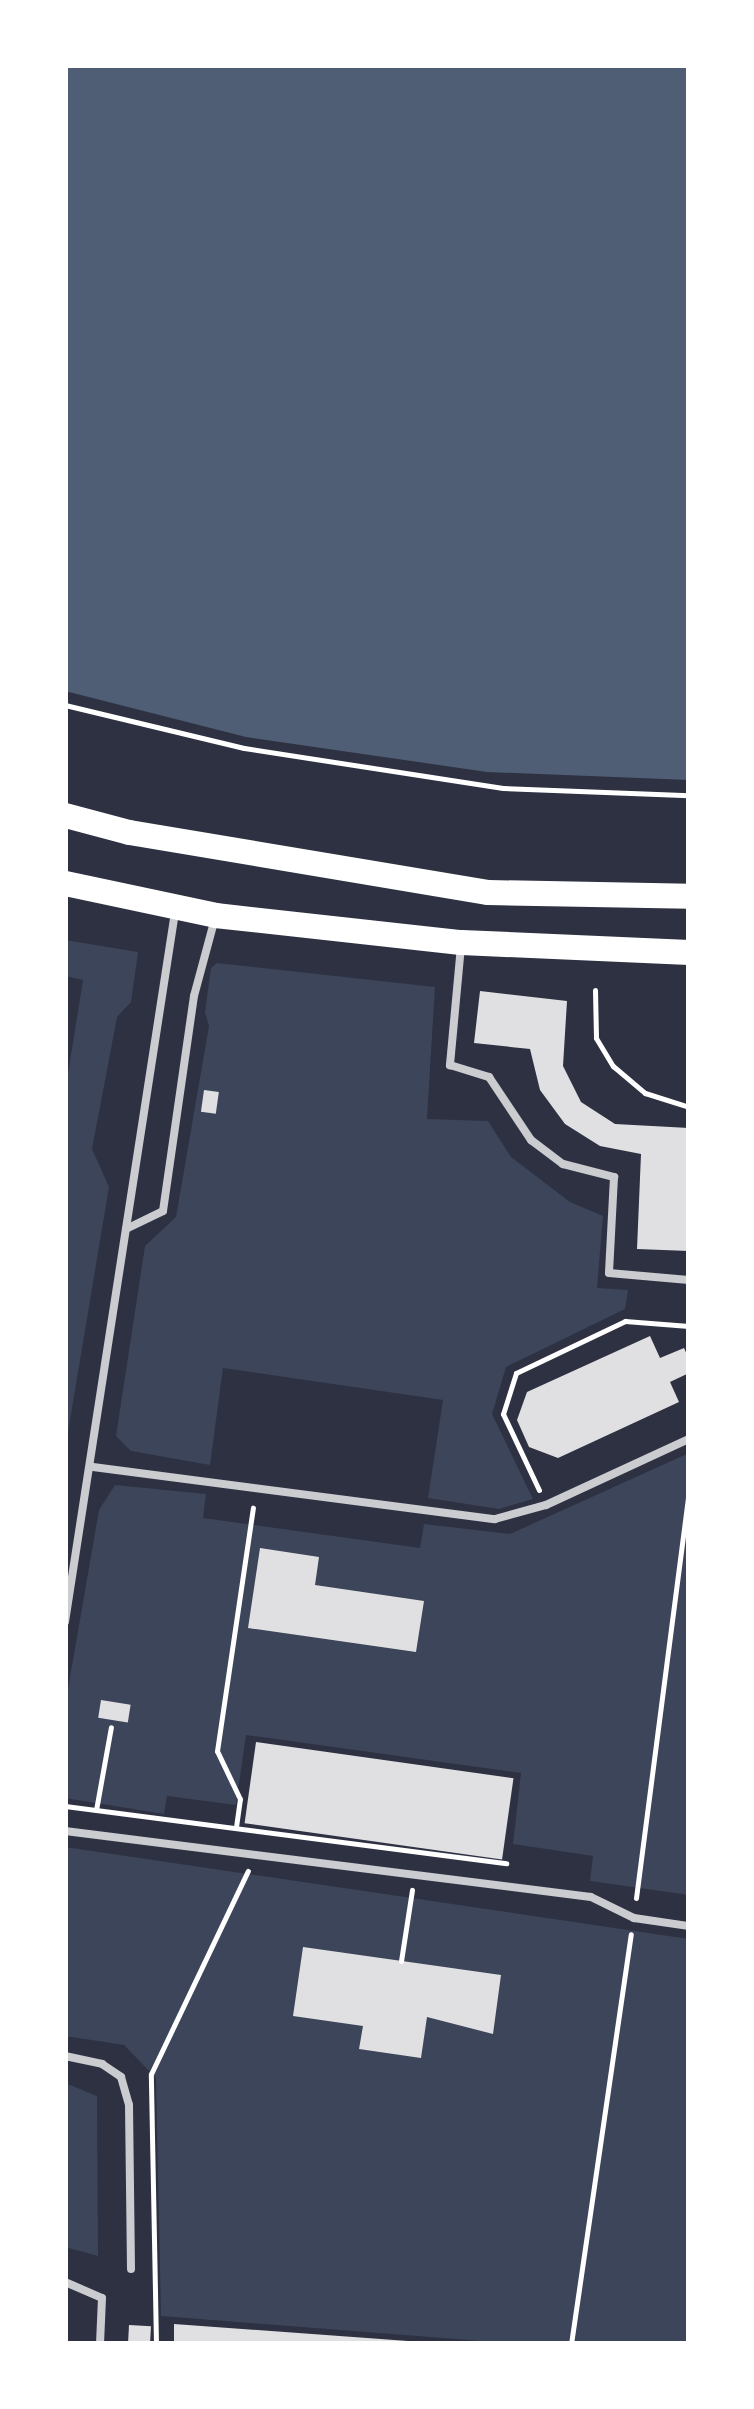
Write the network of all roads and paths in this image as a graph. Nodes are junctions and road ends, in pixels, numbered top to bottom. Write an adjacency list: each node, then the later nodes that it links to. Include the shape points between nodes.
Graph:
1 (65, 705): 2 (path, via 244,748 504,788)
2 (689, 795)
3 (65, 814): 5 (main road, via 129,832 488,892)
4 (65, 883): 6 (main road)
5 (689, 896)
6 (176, 908): 7 (main road); 12 (lane)
7 (216, 914): 8 (main road); 12 (lane, via 194,996 164,1212)
8 (461, 942): 9 (main road); 13 (lane, via 450,1064 489,1077 532,1140 563,1164 614,1176 609,1273)
9 (689, 952)
10 (595, 990): 11 (path, via 596,1038 613,1066 645,1092)
11 (689, 1106)
12 (126, 1230): 16 (lane)
13 (689, 1280)
14 (689, 1326): 18 (path, via 626,1321 516,1373 503,1414)
15 (689, 1439): 18 (lane)
16 (93, 1466): 17 (lane); 19 (lane)
17 (256, 1488): 18 (lane, via 494,1519); 23 (path, via 218,1752 240,1800)
18 (546, 1505)
19 (65, 1622)
20 (111, 1726): 22 (path)
21 (65, 1806): 22 (path)
22 (96, 1810): 23 (path)
23 (236, 1827): 26 (path)
24 (65, 1830): 25 (lane)
25 (255, 1854): 27 (lane); 34 (path, via 151,2074)
26 (506, 1863)
27 (415, 1875): 28 (lane, via 591,1897 634,1918); 29 (path)
28 (689, 1926)
29 (401, 1961)
30 (65, 2056): 31 (lane, via 122,2076 129,2105)
31 (132, 2270)
32 (65, 2282): 33 (lane, via 102,2298)
33 (100, 2344)
34 (156, 2344)

